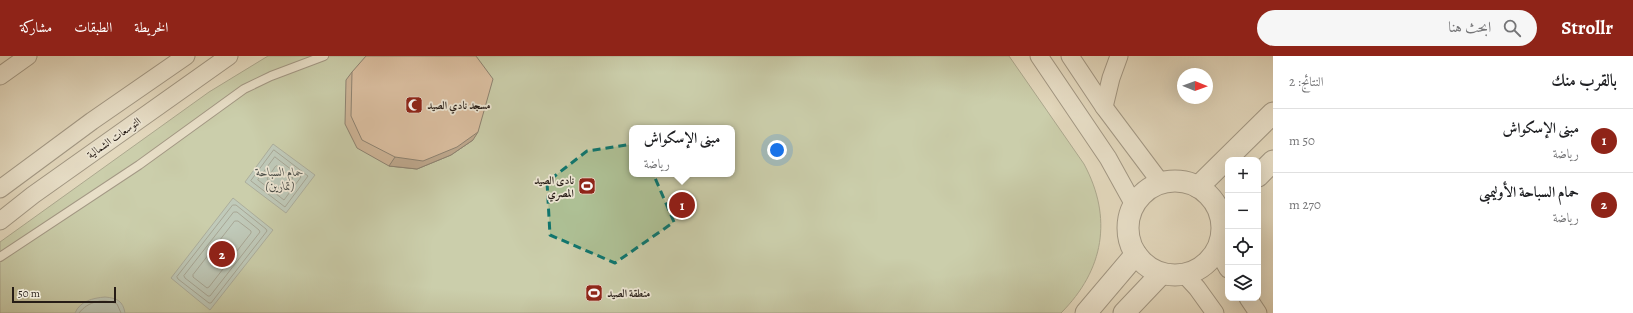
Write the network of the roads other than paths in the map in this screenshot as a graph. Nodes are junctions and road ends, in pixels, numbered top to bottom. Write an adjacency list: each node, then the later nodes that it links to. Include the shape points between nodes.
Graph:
1 (28, 56): 8 (street)
2 (186, 56): 15 (street)
3 (229, 56): 18 (street, التوسعات الشمالية, via 32,195)
4 (324, 56): 21 (lane, via 244,88 139,165)
5 (1038, 56): 16 (street, via 1108,158)
6 (1070, 56): 9 (street)
7 (1119, 56): 9 (street)
8 (0, 76)
9 (1104, 107): 13 (street)
10 (1273, 113): 14 (street)
11 (1273, 161): 12 (street)
12 (1261, 173)
13 (1161, 183): 14 (street, via 1180,181); 16 (street, via 1151,188)
14 (1198, 187): 17 (street)
15 (0, 189)
16 (1134, 205): 20 (street, via 1128,230)
17 (1224, 210): 19 (street)
18 (0, 221)
19 (1217, 250): 22 (street); 24 (street, via 1204,266)
20 (1136, 254): 23 (street, via 1146,266); 26 (street)
21 (0, 257)
22 (1226, 265)
23 (1161, 274): 24 (street); 27 (street)
24 (1185, 275): 28 (street)
25 (1250, 301): 29 (street)
26 (1086, 313)
27 (1124, 313)
28 (1215, 313)
29 (1258, 313)

